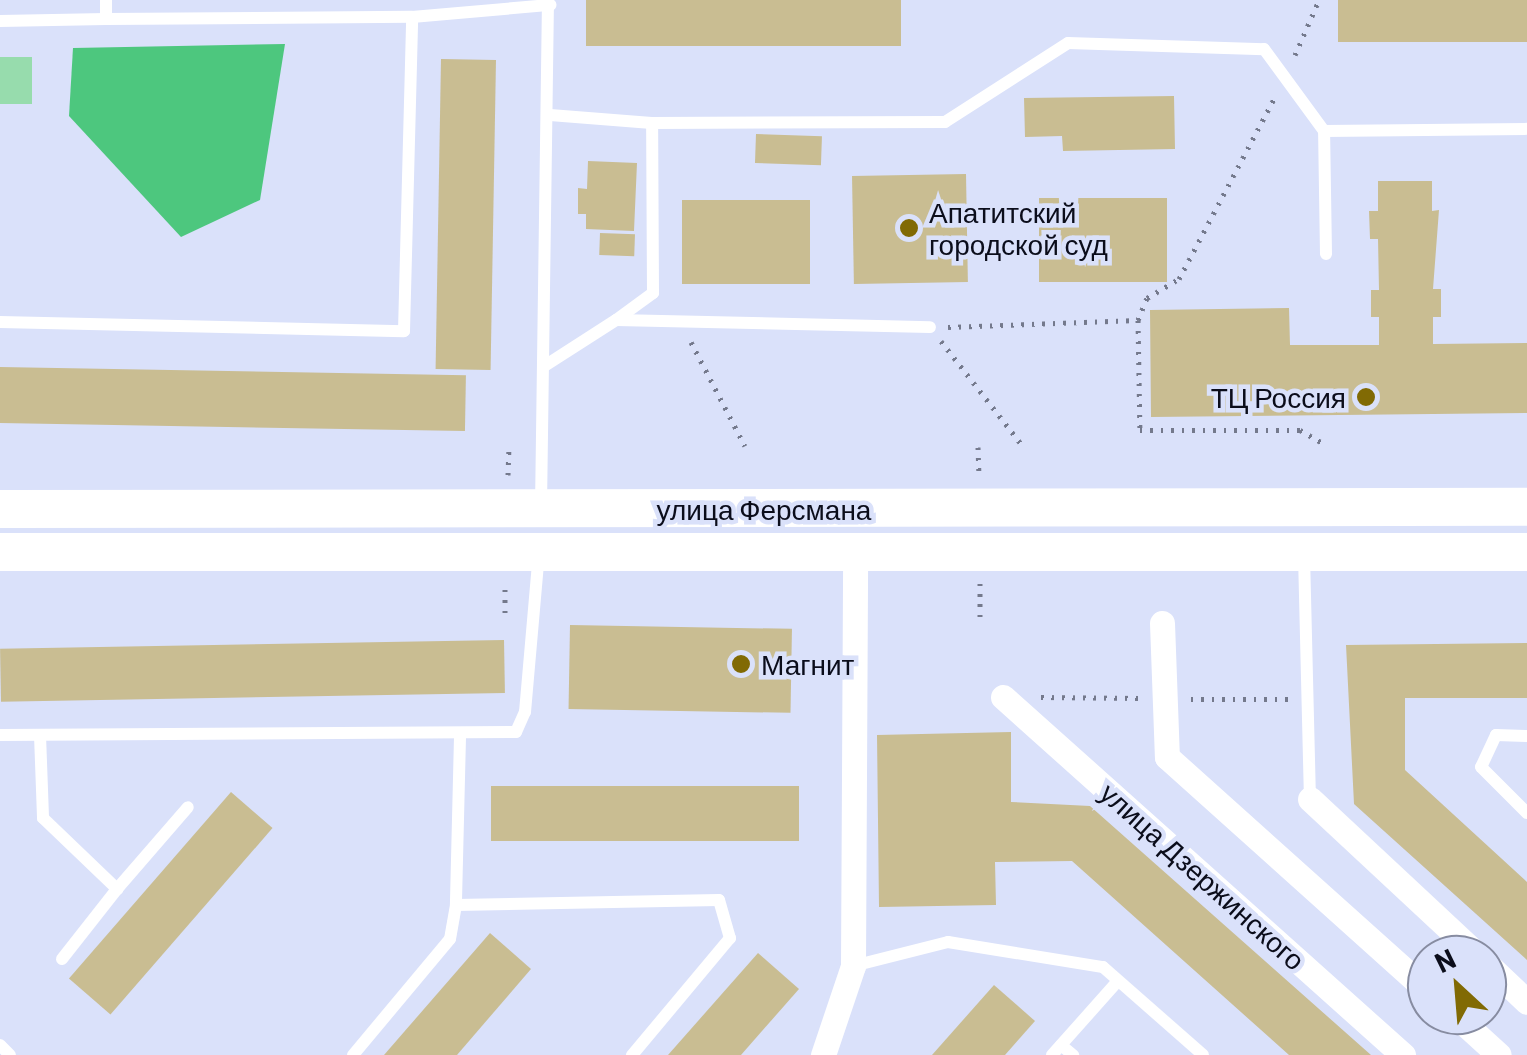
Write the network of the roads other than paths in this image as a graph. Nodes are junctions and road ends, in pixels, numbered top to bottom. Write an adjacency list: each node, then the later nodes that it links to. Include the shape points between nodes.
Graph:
1 (106, 0): 4 (lane)
2 (550, 3): 3 (lane); 6 (lane)
3 (412, 17): 4 (lane); 12 (lane, via 404,332)
4 (106, 18): 5 (lane)
5 (0, 21)
6 (550, 115): 7 (lane); 14 (lane)
7 (652, 123): 9 (lane, via 945,122 1068,44 1264,49); 11 (lane, via 653,293)
8 (1527, 129): 9 (lane)
9 (1324, 131): 10 (lane)
10 (1326, 254)
11 (616, 320): 13 (lane); 14 (lane)
12 (0, 322)
13 (930, 326)
14 (546, 364): 17 (lane)
15 (1527, 507): 17 (street, улица Ферсмана)
16 (0, 509): 17 (street, улица Ферсмана)
17 (540, 509): 19 (street)
18 (0, 552): 19 (street, улица Ферсмана)
19 (539, 552): 20 (street, улица Ферсмана); 27 (lane, via 525,712 516,732)
20 (855, 552): 21 (street, улица Ферсмана); 36 (street)
21 (1304, 552): 22 (street, улица Ферсмана); 29 (lane)
22 (1527, 552)
23 (1162, 623): 37 (street, via 1167,757)
24 (1003, 697): 50 (street, улица Дзержинского)
25 (0, 735): 26 (lane)
26 (40, 735): 27 (lane); 32 (lane, via 43,818)
27 (460, 736): 33 (lane)
28 (1527, 736): 31 (lane, via 1496,735 1481,766)
29 (1310, 799): 34 (street)
30 (188, 807): 32 (lane)
31 (1527, 813)
32 (117, 889): 35 (lane)
33 (456, 905): 45 (lane, via 450,939); 46 (lane, via 719,900 730,938)
34 (1456, 935)
35 (62, 959)
36 (853, 966): 38 (lane, via 948,942 1102,967); 47 (street)
37 (1407, 972)
38 (1118, 981): 43 (lane); 49 (lane)
39 (1507, 983): 40 (street)
40 (1527, 1002)
41 (1478, 1035): 51 (street)
42 (0, 1046): 44 (lane)
43 (1056, 1050): 48 (lane)
44 (10, 1055)
45 (353, 1055)
46 (632, 1055)
47 (824, 1055)
48 (1073, 1055)
49 (1204, 1055)
50 (1403, 1055)
51 (1500, 1055)

